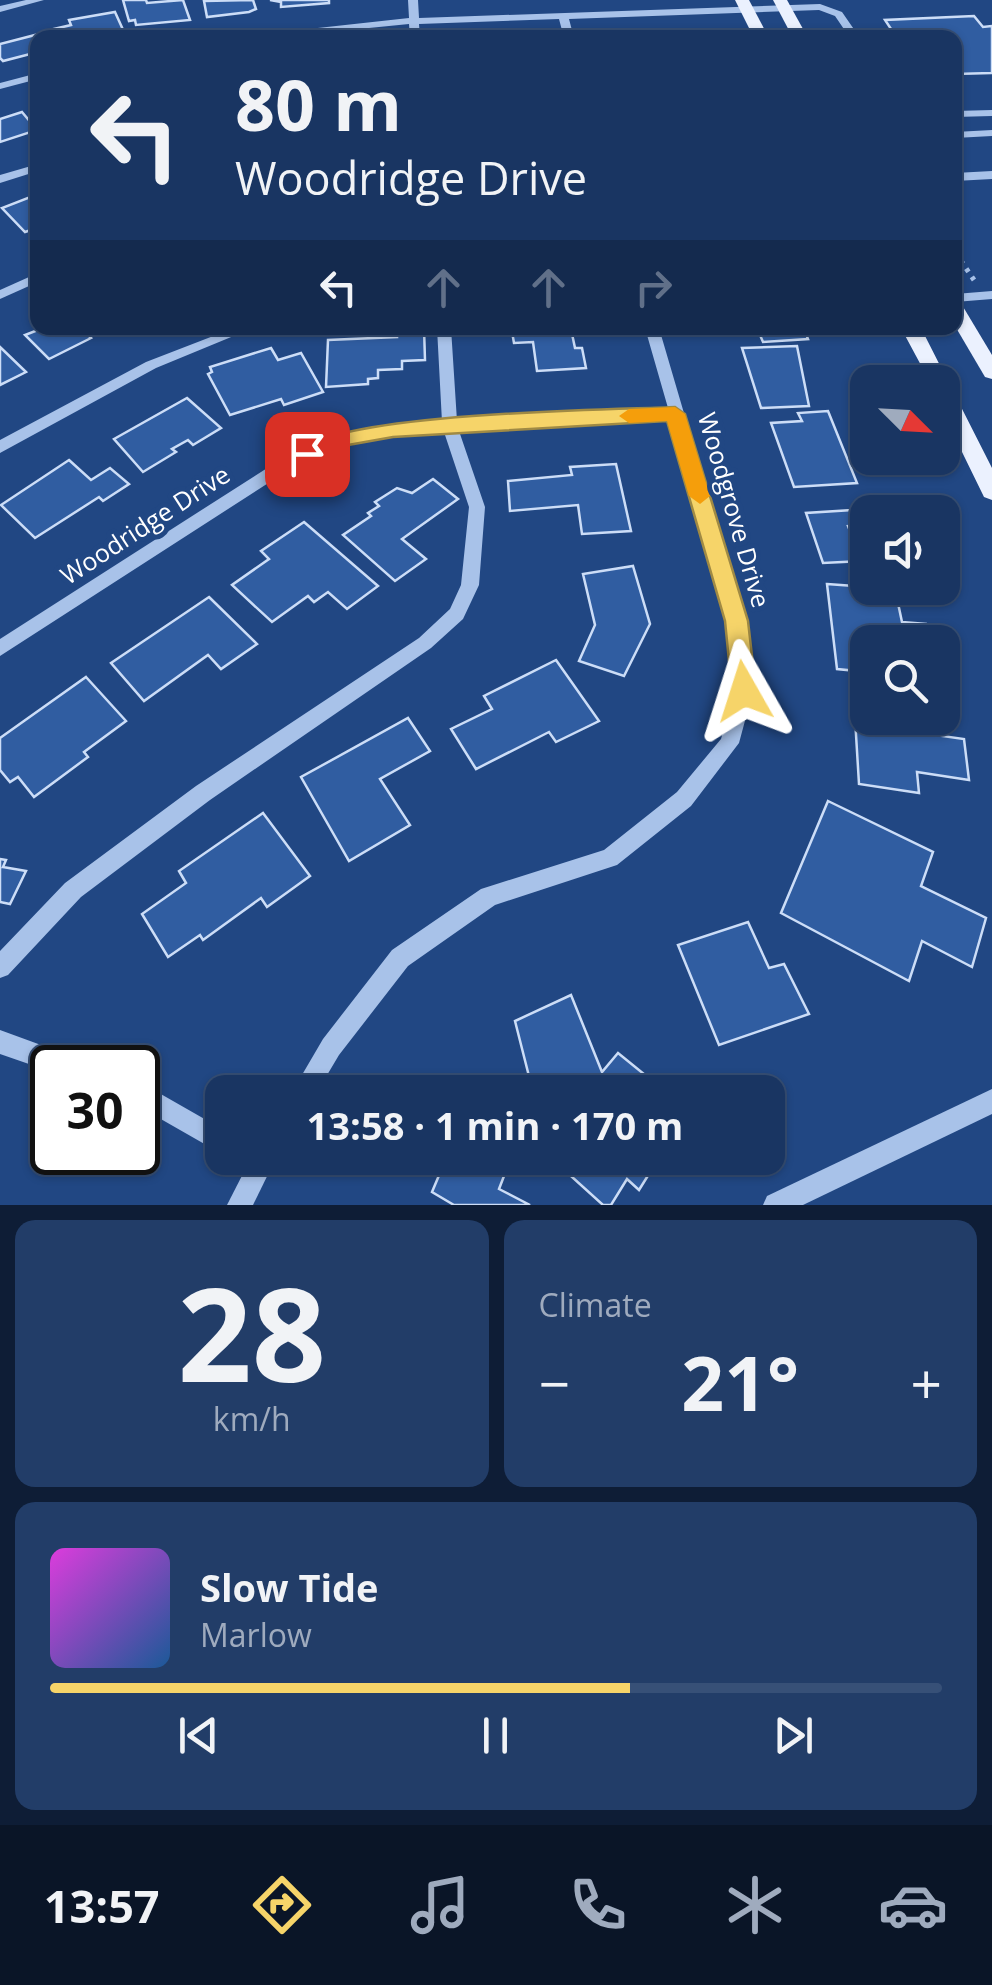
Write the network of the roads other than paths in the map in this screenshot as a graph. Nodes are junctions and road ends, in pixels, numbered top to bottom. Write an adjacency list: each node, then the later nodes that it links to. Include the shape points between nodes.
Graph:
1 (39, 0): 5 (street)
2 (413, 0): 7 (street)
3 (744, 4): 4 (street); 6 (street); 11 (main road)
4 (782, 4): 12 (main road); 13 (street, via 835,10)
5 (0, 9)
6 (563, 15): 7 (street); 10 (street)
7 (414, 20): 8 (street); 9 (street)
8 (313, 30)
9 (415, 30)
10 (568, 30)
11 (758, 30)
12 (796, 30)
13 (849, 30)
14 (30, 78): 15 (street)
15 (0, 86)
16 (992, 113): 17 (street)
17 (962, 114)
18 (992, 133): 19 (street)
19 (962, 135)
20 (30, 170): 23 (street)
21 (992, 175): 22 (street)
22 (962, 177)
23 (0, 179)
24 (30, 281): 25 (street)
25 (0, 295)
26 (992, 296): 27 (street)
27 (962, 298)
28 (962, 317): 33 (main road)
29 (228, 335): 39 (street, via 151,365)
30 (444, 335): 38 (street)
31 (654, 335): 36 (street, Woodgrove Drive)
32 (915, 335): 34 (main road)
33 (985, 345): 35 (main road)
34 (930, 365)
35 (992, 372)
36 (675, 414): 38 (street, Woodridge Drive); 45 (street, Woodgrove Drive, via 736,621 744,691 728,744 684,799 610,858 489,896 400,958)
37 (960, 424): 40 (main road)
38 (450, 427): 41 (street, Woodridge Drive, via 332,441); 42 (street, via 478,507 470,585 457,614 73,890)
39 (0, 447)
40 (992, 491)
41 (0, 648)
42 (0, 967)
43 (0, 1042): 44 (street)
44 (30, 1053)
45 (314, 1075)
46 (992, 1101): 51 (street)
47 (160, 1106): 48 (street)
48 (205, 1132)
49 (252, 1175): 50 (street)
50 (240, 1205)
51 (776, 1205)

